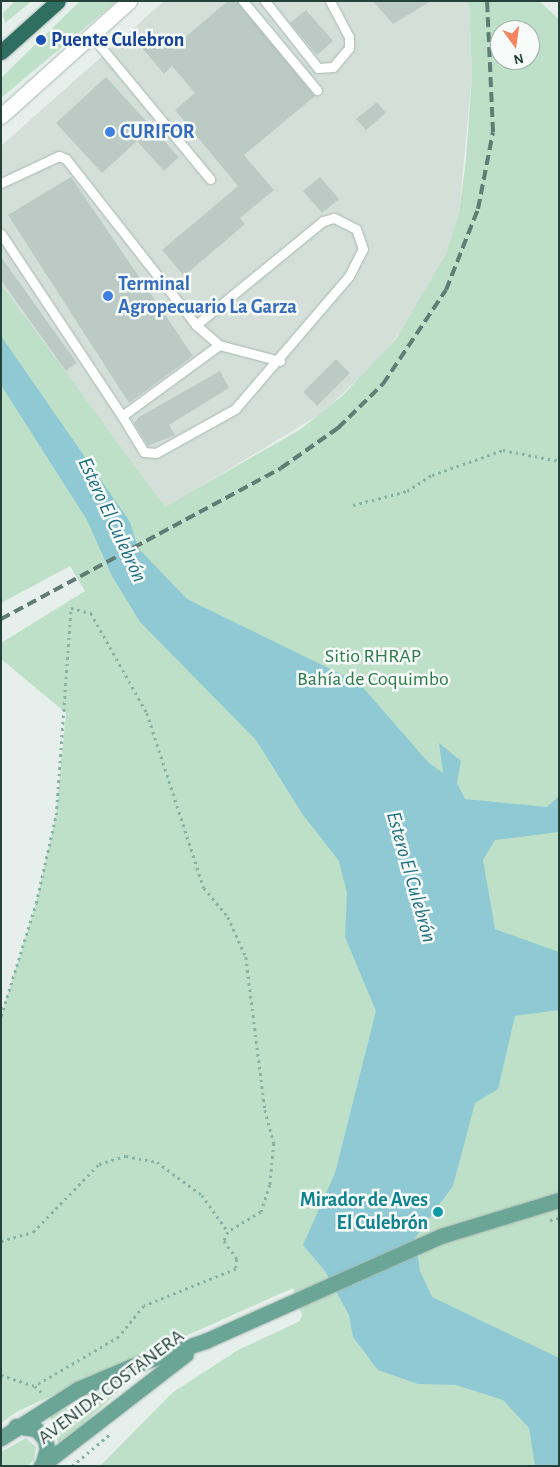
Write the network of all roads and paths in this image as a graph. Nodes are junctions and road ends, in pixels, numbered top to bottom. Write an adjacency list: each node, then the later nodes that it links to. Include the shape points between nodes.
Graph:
1 (58, 1): 7 (highway)
2 (129, 1): 6 (street)
3 (243, 1): 8 (lane)
4 (266, 1): 5 (lane, via 318,68 333,67 349,48 349,37)
5 (330, 1)
6 (91, 35): 9 (street); 10 (lane)
7 (1, 52)
8 (317, 90)
9 (1, 116)
10 (210, 179)
11 (1, 183): 13 (lane, via 59,156 66,159)
12 (1, 234): 16 (lane)
13 (196, 325): 14 (lane); 15 (lane, via 323,221 334,218 356,229 363,249 349,276)
14 (219, 345): 15 (lane); 16 (lane)
15 (280, 361): 16 (lane, via 235,410 156,453 144,452)
16 (122, 416)
17 (559, 461): 18 (path, via 503,450 432,475 407,491)
18 (353, 505)
19 (1, 1016): 21 (path, via 36,903 56,814 71,608 91,613 147,713 204,888 228,917 246,957 265,1110 274,1144 270,1185 261,1212)
20 (559, 1200): 23 (main road, AVENIDA COSTANERA, via 419,1246)
21 (228, 1232): 22 (path, via 202,1195 157,1162 126,1156 99,1164 33,1232); 25 (path, via 224,1241 237,1260 229,1275 144,1306 119,1337)
22 (1, 1241)
23 (205, 1341): 26 (main road, AVENIDA COSTANERA, via 132,1366); 30 (main road, AVENIDA COSTANERA)
24 (1, 1375): 25 (path)
25 (35, 1386): 26 (path)
26 (51, 1404): 27 (main road, AVENIDA COSTANERA)
27 (16, 1426): 29 (main road, AVENIDA COSTANERA); 30 (main road, via 36,1428 45,1439 47,1455)
28 (116, 1427): 31 (path)
29 (1, 1438)
30 (41, 1466)
31 (72, 1466)

